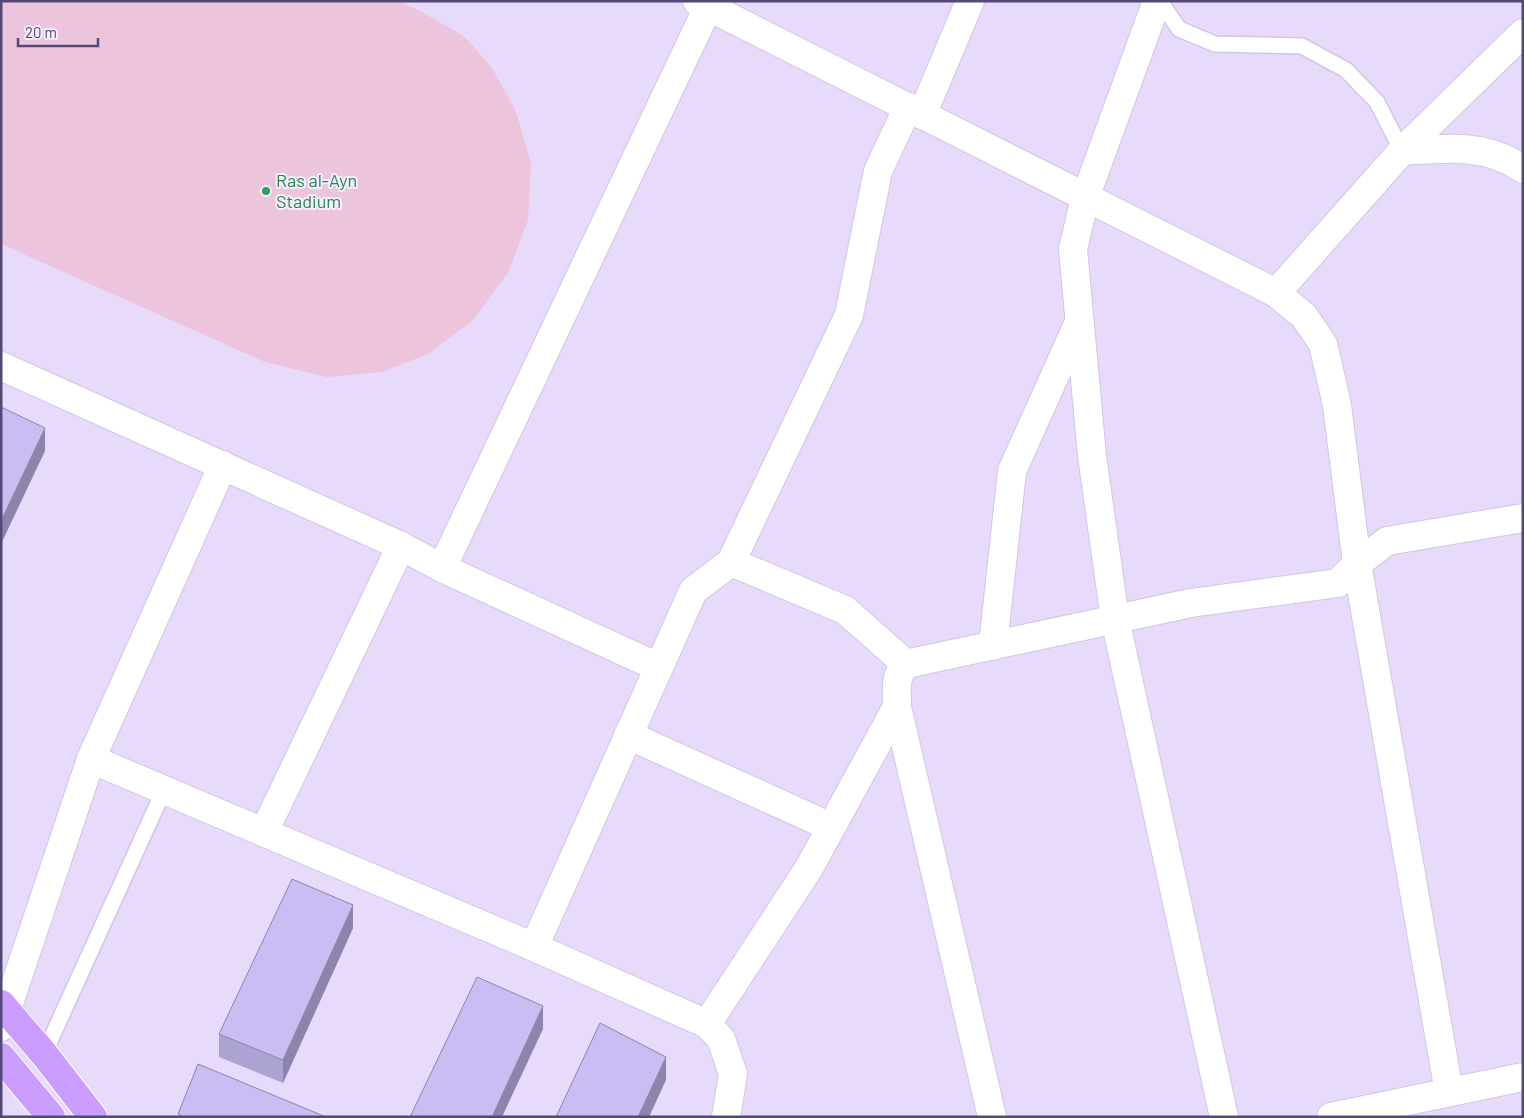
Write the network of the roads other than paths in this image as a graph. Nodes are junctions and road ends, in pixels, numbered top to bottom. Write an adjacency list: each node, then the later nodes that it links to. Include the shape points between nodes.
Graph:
1 (970, 1): 5 (street)
2 (1158, 1): 6 (lane, via 1179,29 1215,44 1302,46 1346,70 1376,102); 8 (street)
3 (702, 4): 5 (street); 17 (street)
4 (1523, 33): 6 (street)
5 (915, 111): 8 (street); 15 (street, via 878,171 848,315)
6 (1402, 151): 7 (street, via 1482,150 1504,157); 9 (street)
7 (1523, 169)
8 (1085, 198): 9 (street); 10 (street, via 1073,250)
9 (1276, 293): 16 (street, via 1304,316 1323,344 1337,405)
10 (1080, 320): 18 (street, via 1092,456); 19 (street, via 1012,472)
11 (1, 366): 12 (street)
12 (223, 465): 14 (street); 24 (street)
13 (1523, 518): 16 (street, via 1387,541)
14 (401, 546): 17 (street); 27 (street)
15 (731, 562): 20 (street, via 845,610); 21 (street, via 693,591)
16 (1357, 564): 18 (street, via 1338,582 1191,603); 34 (street)
17 (442, 568): 21 (street)
18 (1115, 619): 19 (street); 39 (street)
19 (993, 646): 20 (street)
20 (906, 664): 22 (street, via 899,671)
21 (658, 667): 23 (street)
22 (897, 707): 26 (street); 38 (street)
23 (628, 735): 26 (street); 28 (street)
24 (91, 759): 25 (street); 29 (street)
25 (164, 790): 27 (street); 31 (lane)
26 (831, 827): 30 (street)
27 (264, 832): 28 (street)
28 (534, 947): 30 (street)
29 (3, 1014): 31 (main road)
30 (707, 1024): 37 (street, via 721,1039 733,1074)
31 (44, 1054): 36 (main road)
32 (1, 1057): 35 (main road)
33 (1523, 1077): 34 (street)
34 (1449, 1092): 40 (street)
35 (51, 1117)
36 (92, 1117)
37 (726, 1117)
38 (992, 1117)
39 (1224, 1117)
40 (1332, 1117)

